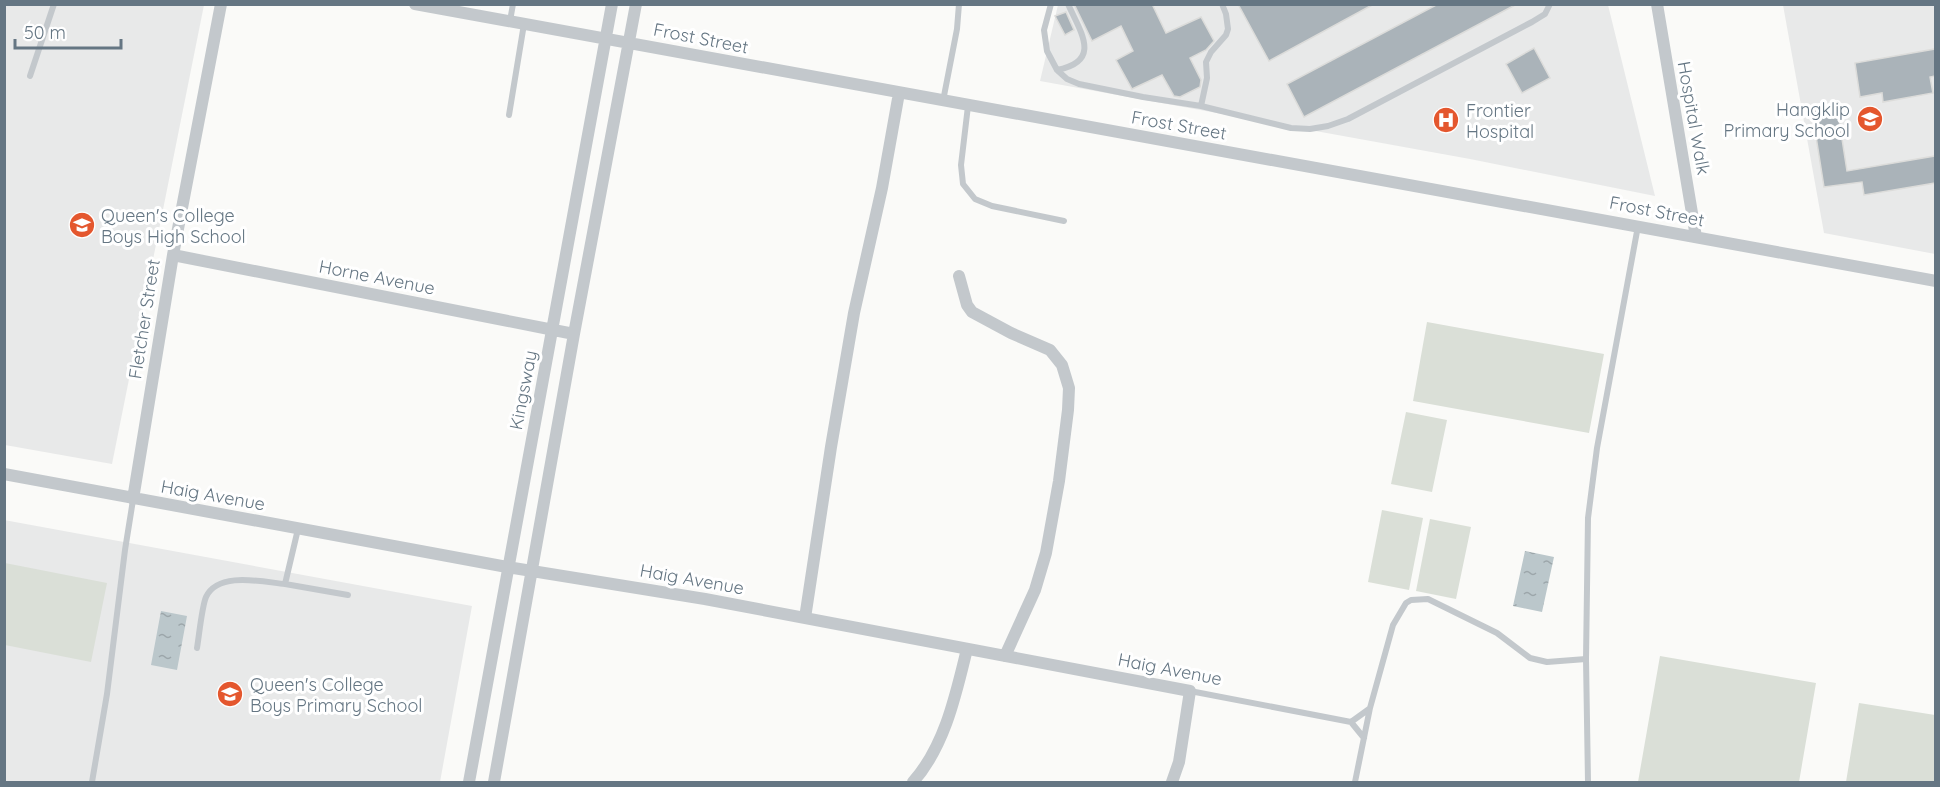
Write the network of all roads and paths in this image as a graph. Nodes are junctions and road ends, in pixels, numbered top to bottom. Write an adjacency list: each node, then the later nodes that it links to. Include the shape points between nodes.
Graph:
1 (54, 4): 18 (lane)
2 (221, 4): 27 (street, Fletcher Street)
3 (416, 4): 13 (street, Frost Street)
4 (513, 4): 13 (lane)
5 (612, 4): 15 (street, Kingsway)
6 (636, 4): 16 (street)
7 (959, 4): 20 (lane)
8 (1051, 4): 17 (lane, via 1044,30 1047,51)
9 (1068, 4): 17 (lane, via 1084,52 1076,64)
10 (1222, 4): 22 (lane, via 1228,29 1206,62 1208,78)
11 (1550, 4): 22 (lane, via 1545,14 1532,22 1328,126 1291,128)
12 (1657, 4): 26 (street, Hospital Walk)
13 (510, 22): 14 (street, Frost Street)
14 (524, 24): 15 (street, Frost Street); 23 (lane)
15 (605, 39): 16 (street, Frost Street); 30 (street, Kingsway)
16 (629, 43): 19 (street, Frost Street); 31 (street)
17 (1057, 70): 22 (lane, via 1079,84)
18 (30, 76)
19 (899, 93): 20 (street, Frost Street); 39 (street, via 854,313)
20 (943, 101): 21 (street, Frost Street)
21 (968, 106): 24 (lane, via 961,165 963,184 975,199); 25 (street, Frost Street)
22 (1201, 106)
23 (509, 115)
24 (1064, 221)
25 (1638, 225): 26 (street, Frost Street); 43 (lane, via 1588,518)
26 (1696, 237): 29 (street, Frost Street)
27 (173, 255): 30 (street, Horne Avenue); 33 (street, Fletcher Street)
28 (959, 276): 42 (street, via 972,312 1050,350 1062,365 1069,388 1046,553 1035,590)
29 (1935, 281)
30 (552, 331): 31 (street, Horne Avenue); 35 (street, Kingsway)
31 (574, 334): 36 (street)
32 (4, 474): 33 (street, Haig Avenue)
33 (133, 499): 34 (street, Haig Avenue); 48 (lane)
34 (298, 529): 35 (street, Haig Avenue); 37 (lane)
35 (507, 567): 36 (street, Haig Avenue); 49 (street, Kingsway)
36 (531, 571): 39 (street, Haig Avenue); 50 (street)
37 (285, 584): 38 (lane); 40 (lane, via 242,580 219,584 206,596)
38 (348, 595)
39 (805, 618): 41 (street, Haig Avenue)
40 (197, 648)
41 (967, 649): 42 (street, Haig Avenue); 51 (street, via 952,709 933,752)
42 (1005, 656): 44 (street, Haig Avenue)
43 (1586, 659): 45 (lane, via 1547,662 1530,658 1497,633 1435,602 1411,600 1393,625); 54 (lane)
44 (1190, 691): 46 (lane, Haig Avenue); 52 (street)
45 (1370, 708): 46 (lane); 47 (lane)
46 (1352, 722): 47 (lane)
47 (1364, 738): 53 (lane)
48 (92, 783)
49 (469, 783)
50 (494, 783)
51 (913, 783)
52 (1172, 783)
53 (1355, 783)
54 (1588, 783)

